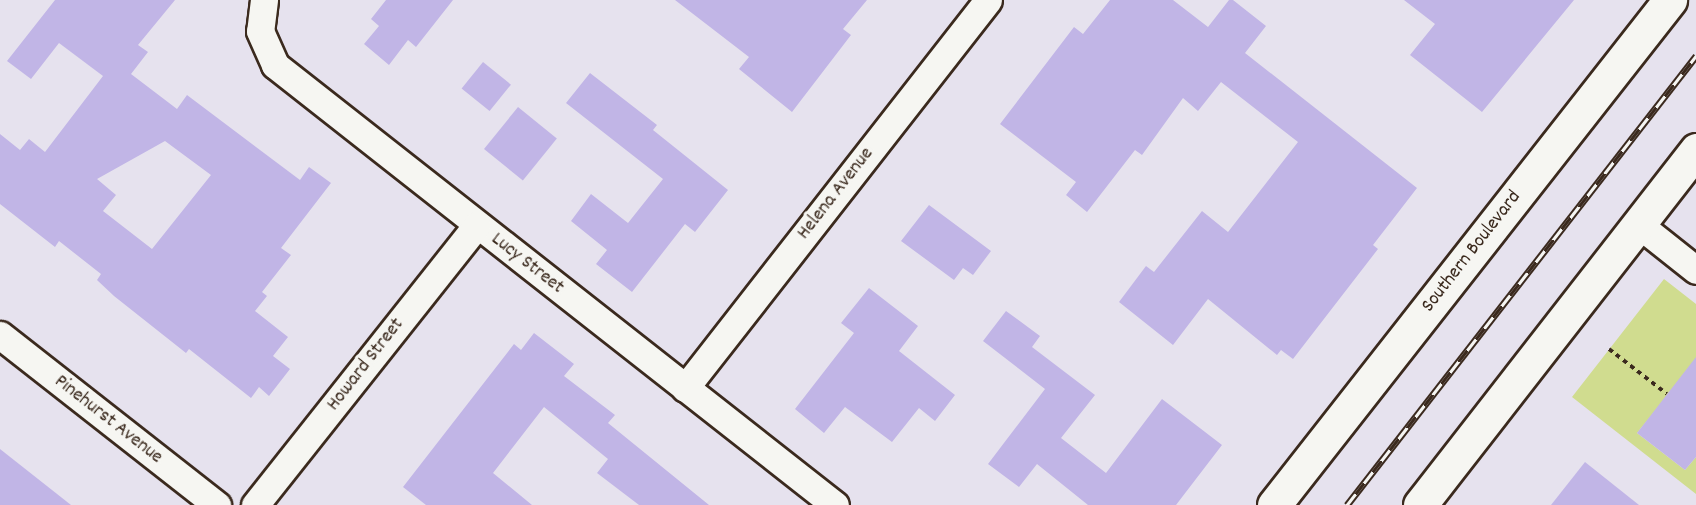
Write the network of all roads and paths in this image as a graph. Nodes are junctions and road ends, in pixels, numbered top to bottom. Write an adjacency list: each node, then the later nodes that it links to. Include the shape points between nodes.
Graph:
1 (264, 0): 6 (street, Lucy Street, via 260,31 275,65)
2 (988, 0): 10 (street, Helena Avenue)
3 (1670, 0): 15 (street, Southern Boulevard)
4 (1696, 150): 5 (street)
5 (1638, 224): 7 (street); 16 (street)
6 (477, 225): 10 (street, Lucy Street); 13 (street, Howard Street)
7 (1696, 270)
8 (0, 335): 12 (street, Pinehurst Avenue)
9 (1609, 349): 11 (path)
10 (685, 388): 14 (street, Lucy Street)
11 (1667, 394)
12 (217, 505)
13 (255, 505)
14 (835, 505)
15 (1274, 505)
16 (1420, 505)

